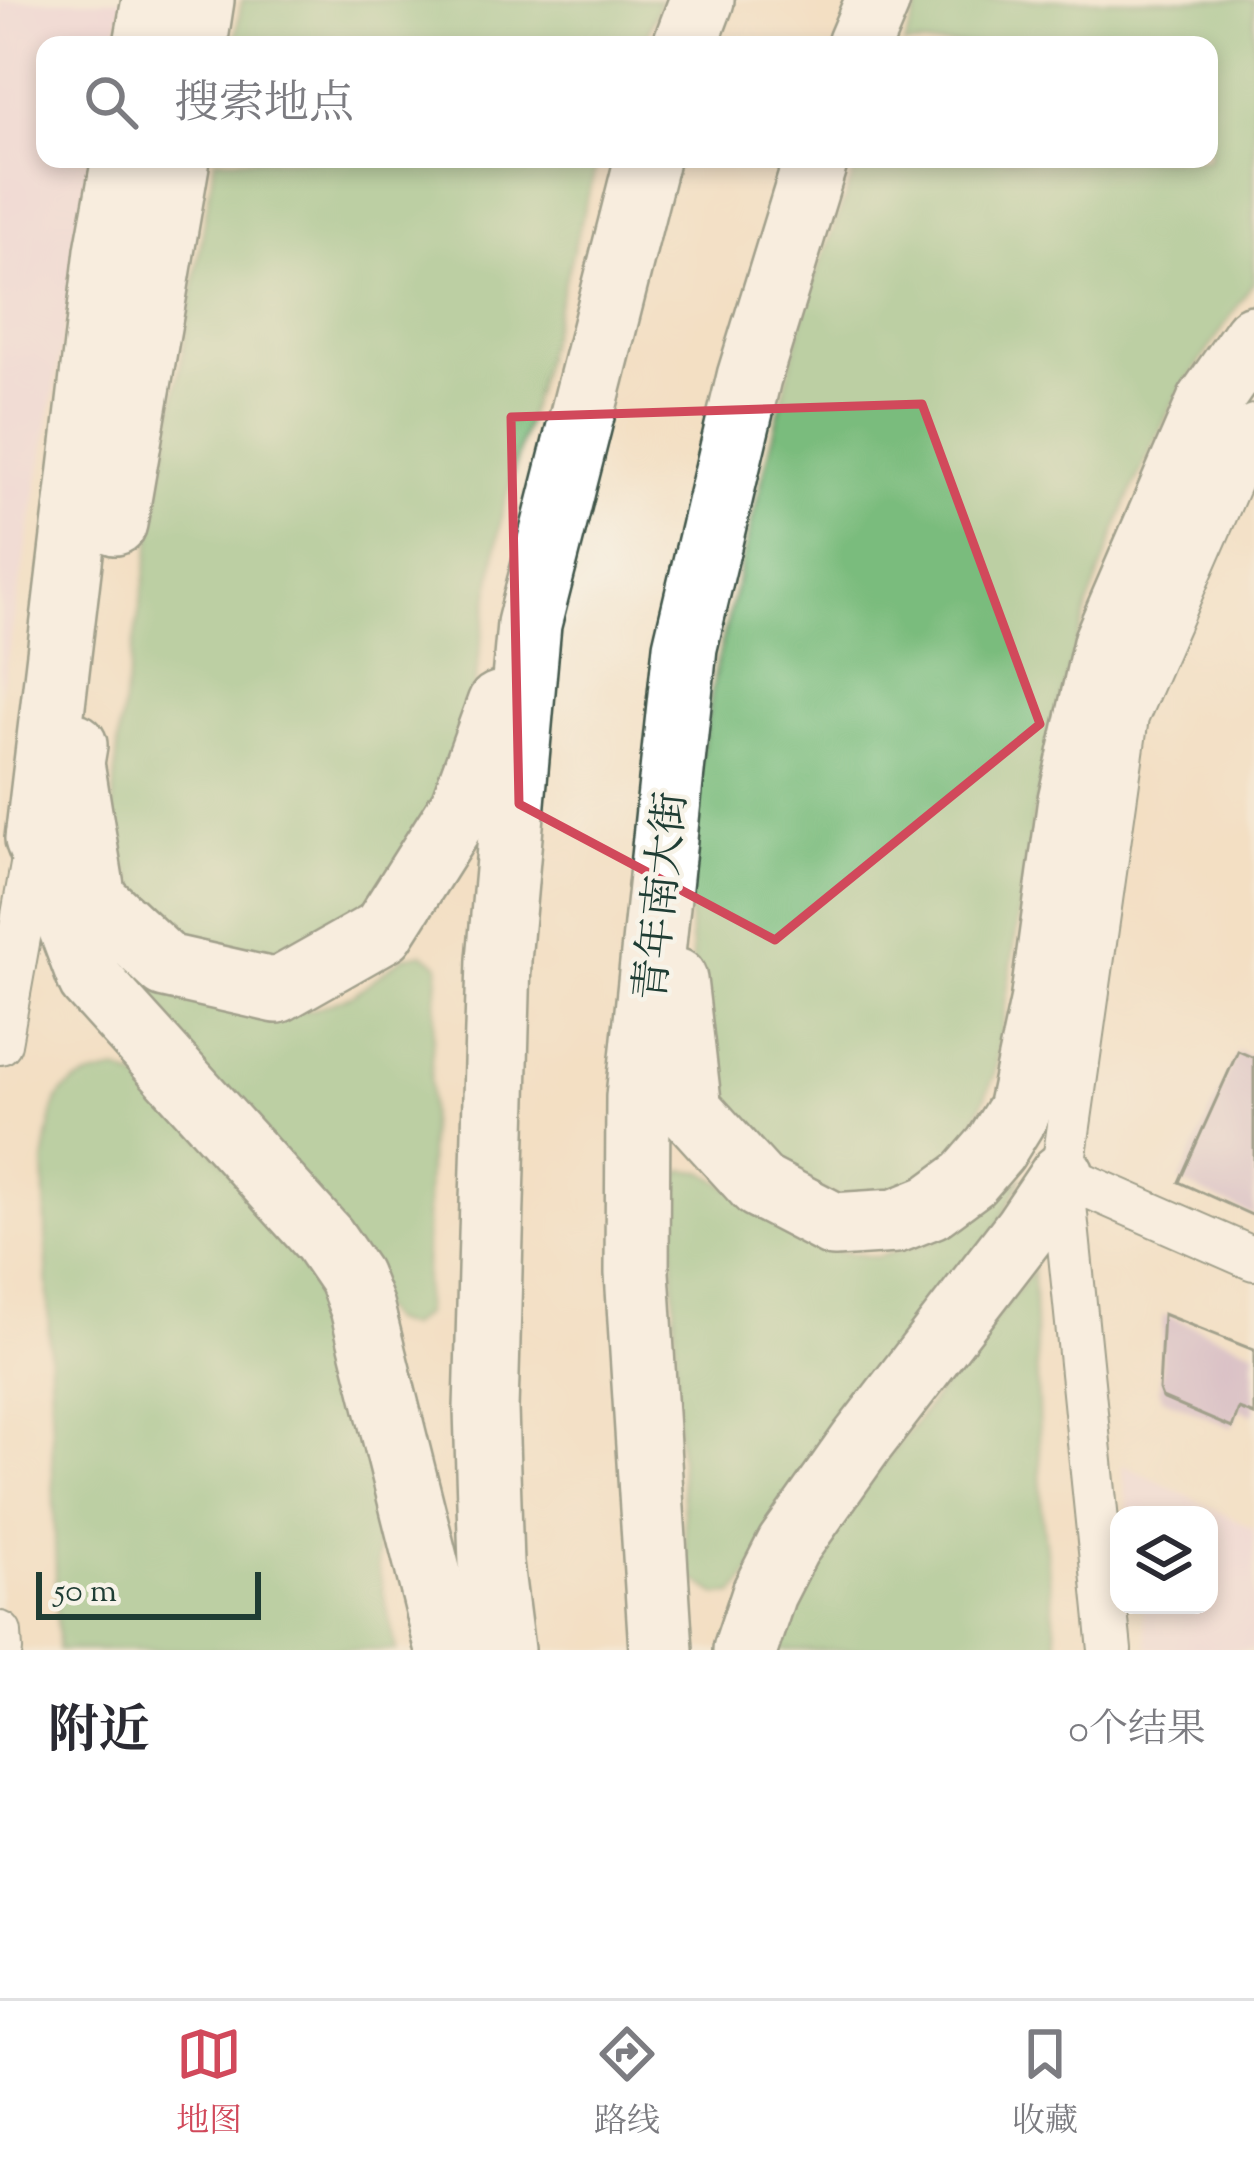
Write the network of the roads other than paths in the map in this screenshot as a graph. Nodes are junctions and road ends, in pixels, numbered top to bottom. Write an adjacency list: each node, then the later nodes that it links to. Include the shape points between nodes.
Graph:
1 (154, 0): 5 (highway)
2 (202, 0): 6 (highway)
3 (703, 0): 7 (highway)
4 (878, 0): 8 (highway)
5 (148, 36)
6 (196, 36)
7 (689, 36)
8 (864, 36)
9 (122, 168): 16 (highway)
10 (176, 168): 15 (highway, via 72,763 94,898 166,966 277,991 383,931 462,806)
11 (645, 168): 15 (highway)
12 (813, 168): 17 (highway, 青年南大街, via 749,377 685,647)
13 (1254, 337): 17 (highway, via 1209,402 1105,644 1070,800 1019,1110 969,1179 896,1221 834,1225 759,1186 690,1110)
14 (1254, 425): 19 (street, via 1127,717)
15 (529, 624): 24 (highway, via 499,960 486,1409 490,1564)
16 (37, 839): 18 (street); 23 (highway, via 90,980 350,1276)
17 (663, 856): 25 (highway, 青年南大街, via 638,1097 638,1273)
18 (0, 1043)
19 (1061, 1175): 20 (street); 26 (highway, via 788,1546); 27 (street)
20 (1254, 1259)
21 (0, 1633): 22 (street)
22 (2, 1650)
23 (448, 1650)
24 (502, 1650)
25 (661, 1650)
26 (745, 1650)
27 (1110, 1650)

